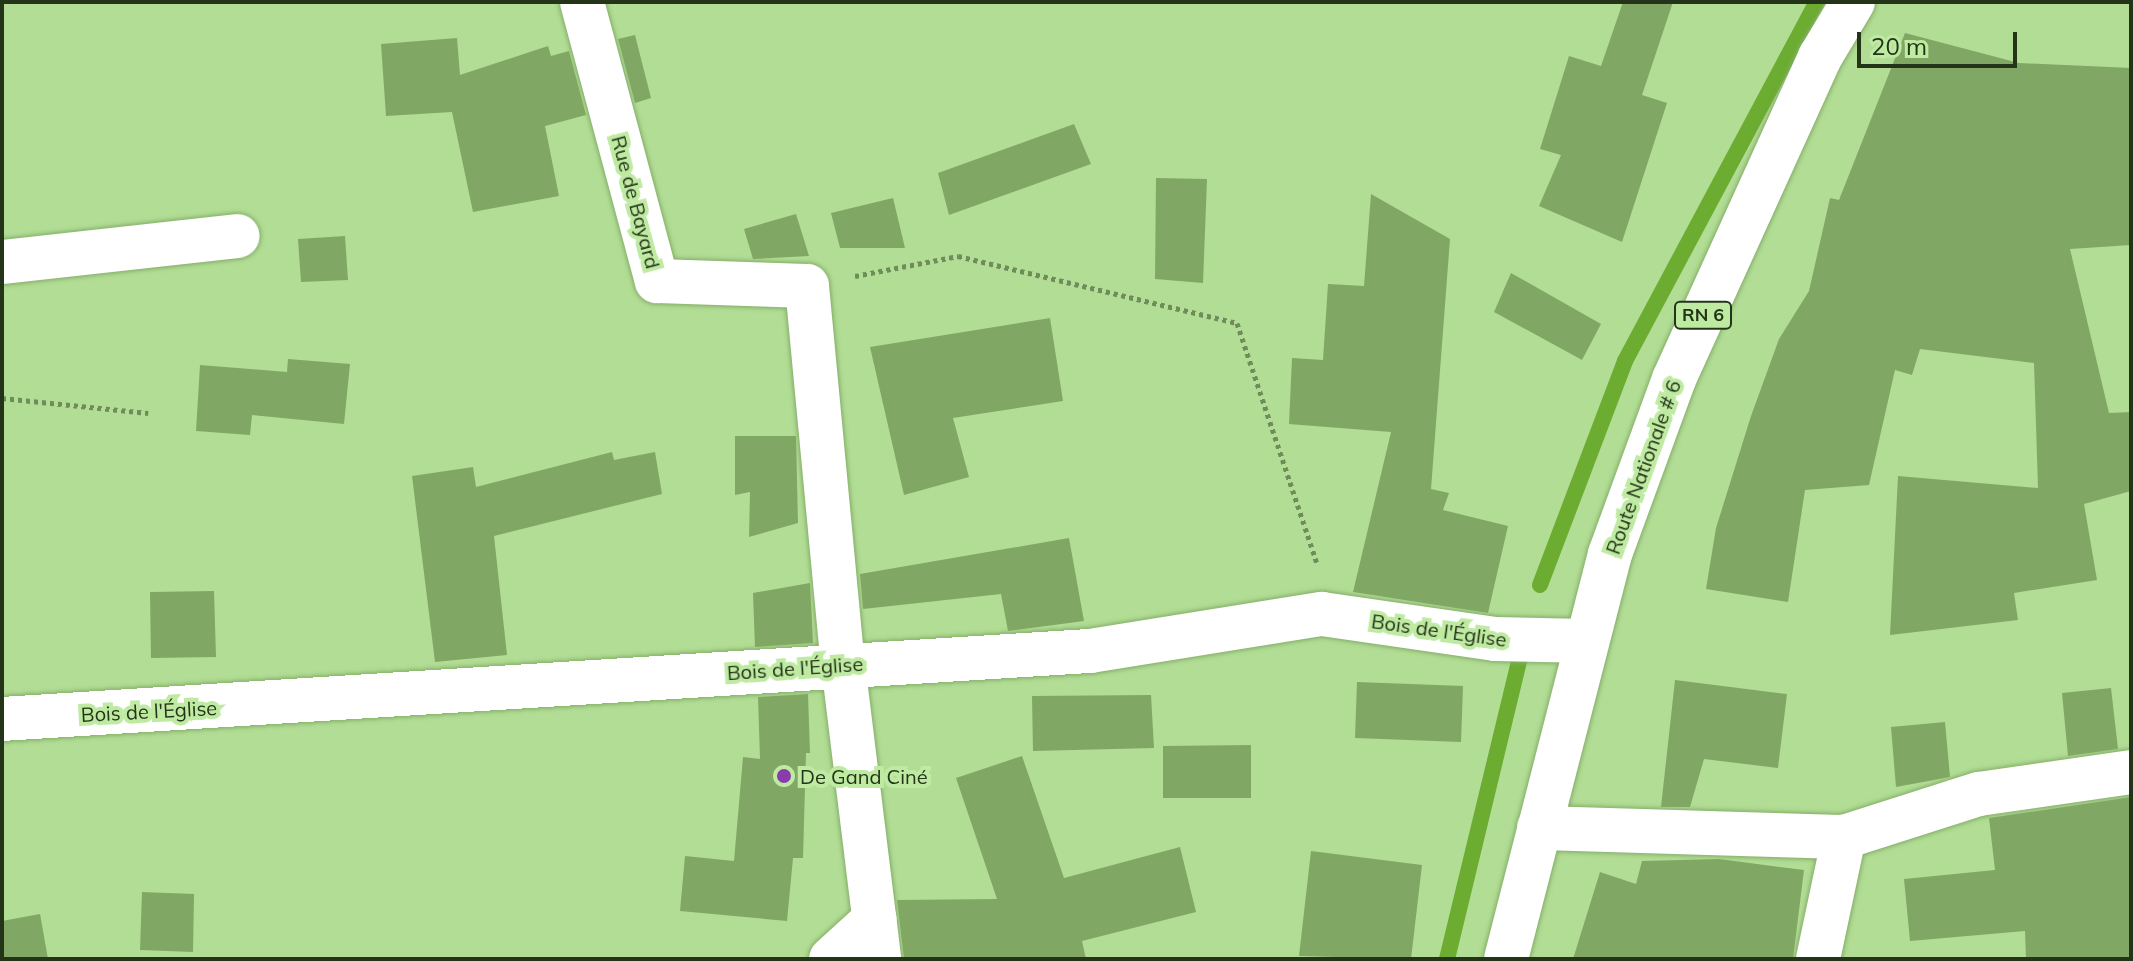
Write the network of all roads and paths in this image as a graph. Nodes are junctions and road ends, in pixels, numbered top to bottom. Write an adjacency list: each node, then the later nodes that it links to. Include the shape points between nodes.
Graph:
1 (582, 2): 5 (street, Rue de Bayard, via 657,281)
2 (1853, 2): 9 (street, Route Nationale # 6 / RN 6, via 1820,57 1674,379 1610,554)
3 (238, 236): 4 (street)
4 (2, 262)
5 (794, 287): 8 (path, via 958,256 1237,323); 10 (street)
6 (2, 398): 7 (path)
7 (148, 413)
8 (1333, 615): 9 (street, Bois de l'Église, via 1495,639); 10 (street, Bois de l'Église, via 1090,651)
9 (1585, 641): 13 (street, Route Nationale # 6 / RN 6)
10 (843, 664): 11 (street, Bois de l'Église); 15 (street)
11 (2, 719)
12 (2131, 772): 14 (street, via 1979,794)
13 (1539, 828): 14 (street); 17 (street, Route Nationale # 6 / RN 6)
14 (1844, 837): 18 (street)
15 (877, 939): 16 (street)
16 (831, 959)
17 (1506, 959)
18 (1818, 959)

